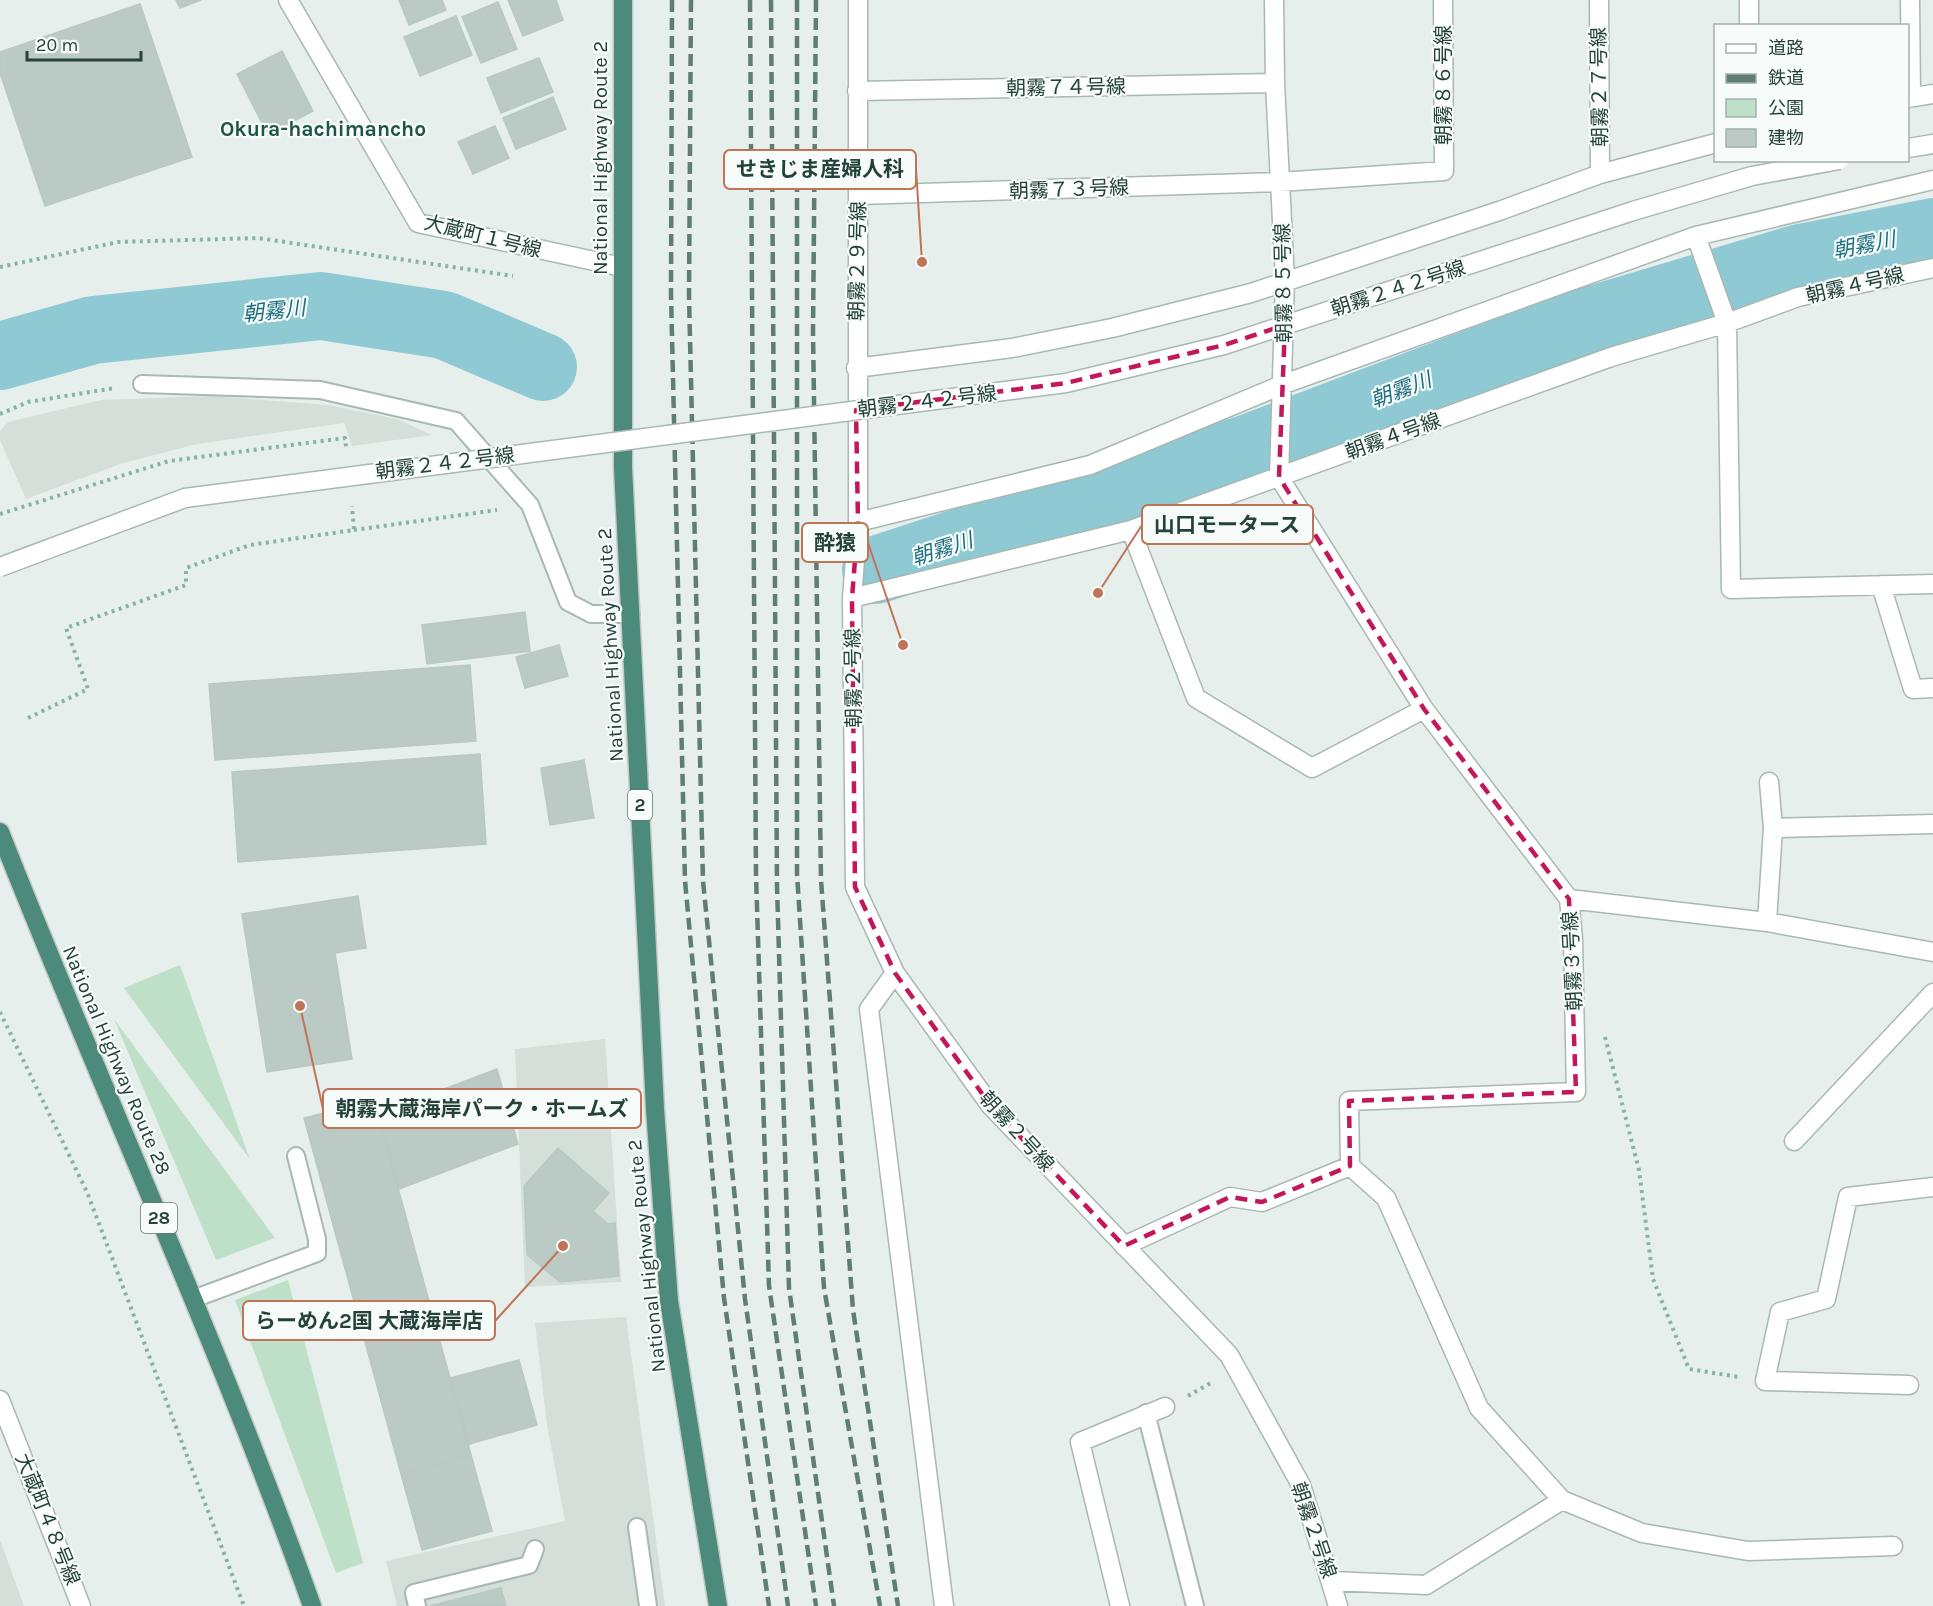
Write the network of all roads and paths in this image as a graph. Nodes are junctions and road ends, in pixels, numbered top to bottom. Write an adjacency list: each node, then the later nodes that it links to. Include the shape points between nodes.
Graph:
1 (288, 0): 24 (street, 大蔵町１号線, via 418,223)
2 (623, 0): 24 (highway, National Highway Route 2 / 2)
3 (858, 0): 11 (street, 朝霧２９号線)
4 (1274, 0): 10 (street, 朝霧８５号線)
5 (1443, 0): 20 (street, 朝霧８６号線, via 1444,171)
6 (1599, 0): 18 (street, 朝霧２７号線)
7 (1749, 0): 9 (street)
8 (1910, 0): 13 (street)
9 (1749, 24)
10 (1275, 83): 11 (street, 朝霧７４号線); 20 (street, 朝霧８５号線)
11 (857, 92): 21 (street, 朝霧２９号線)
12 (1933, 94): 13 (street)
13 (1909, 98)
14 (1714, 144): 18 (street)
15 (1933, 144): 16 (street)
16 (1909, 148)
17 (1828, 162): 39 (street, 朝霧２４２号線, bridge, via 1752,176 1224,345 1066,383 185,498)
18 (1600, 174): 27 (street, via 1406,243)
19 (1933, 180): 22 (street)
20 (1279, 182): 21 (street, 朝霧７３号線); 27 (street, 朝霧８５号線)
21 (858, 195): 29 (street, 朝霧２９号線)
22 (1696, 236): 28 (street); 31 (street)
23 (0, 267): 26 (path, via 118,242 258,238)
24 (622, 267): 43 (highway, National Highway Route 2 / 2, via 623,468)
25 (1933, 268): 28 (street, 朝霧４号線)
26 (524, 277)
27 (1285, 280): 29 (street, via 1251,293 1112,328 1012,348); 31 (street, 朝霧８５号線)
28 (1725, 317): 33 (street, 朝霧４号線); 41 (street, via 1731,590)
29 (856, 368): 35 (street, 朝霧２９号線)
30 (142, 384): 32 (path, via 28,402); 34 (lane, via 320,390 456,422)
31 (1284, 384): 33 (street); 35 (street, via 1090,465)
32 (0, 414)
33 (1280, 471): 37 (street, 朝霧４号線); 46 (street, 朝霧３号線)
34 (530, 505): 36 (path); 43 (lane, via 568,602 591,614)
35 (858, 522): 38 (street, 朝霧２９号線)
36 (354, 530)
37 (1131, 530): 42 (street, 朝霧４号線); 46 (street, via 1196,698 1312,768)
38 (856, 545): 42 (street, 朝霧２号線)
39 (0, 567)
40 (1933, 584): 41 (street)
41 (1881, 585): 44 (street, via 1913,689)
42 (852, 598): 55 (street, 朝霧２号線, via 855,887)
43 (631, 614): 81 (highway, National Highway Route 2 / 2, via 655,1109 669,1301)
44 (1933, 688)
45 (88, 689): 47 (path)
46 (1424, 709): 52 (street, 朝霧３号線)
47 (28, 718)
48 (1769, 782): 50 (street)
49 (1933, 824): 50 (street)
50 (1773, 828): 53 (street)
51 (0, 832): 64 (highway, National Highway Route 28 / 28, via 57,978)
52 (1569, 899): 53 (street); 61 (street, 朝霧３号線, via 1574,939 1576,1092 1349,1101)
53 (1767, 922): 54 (street)
54 (1933, 952)
55 (895, 973): 63 (street, 朝霧２号線, via 992,1106); 82 (street, via 869,1009)
56 (1933, 993): 59 (street)
57 (0, 1012): 77 (path, via 87,1192)
58 (1603, 1029): 66 (path, via 1640,1170 1653,1279 1689,1369)
59 (1794, 1141)
60 (296, 1156): 64 (lane, via 317,1253)
61 (1350, 1166): 63 (street, via 1262,1202 1230,1197); 71 (street, via 1386,1198 1479,1408)
62 (1933, 1187): 66 (street, via 1848,1197 1826,1299 1780,1312)
63 (1124, 1246): 75 (street, 朝霧２号線, via 1229,1355 1301,1485)
64 (193, 1299): 78 (highway, National Highway Route 28 / 28)
65 (1208, 1373): 69 (path, via 1212,1383)
66 (1765, 1381): 67 (street)
67 (1909, 1385)
68 (0, 1400): 76 (street, 大蔵町４８号線)
69 (1165, 1407): 70 (street)
70 (1146, 1413): 83 (street, via 1080,1442); 84 (lane)
71 (1562, 1500): 73 (street, via 1642,1533 1748,1551); 75 (street, via 1426,1585)
72 (637, 1527): 80 (lane)
73 (1893, 1546)
74 (535, 1549): 79 (lane, via 529,1565 414,1593)
75 (1331, 1581): 85 (street, 朝霧２号線)
76 (81, 1606)
77 (244, 1606)
78 (312, 1606)
79 (417, 1606)
80 (648, 1606)
81 (718, 1606)
82 (945, 1606)
83 (1120, 1606)
84 (1195, 1606)
85 (1338, 1606)

